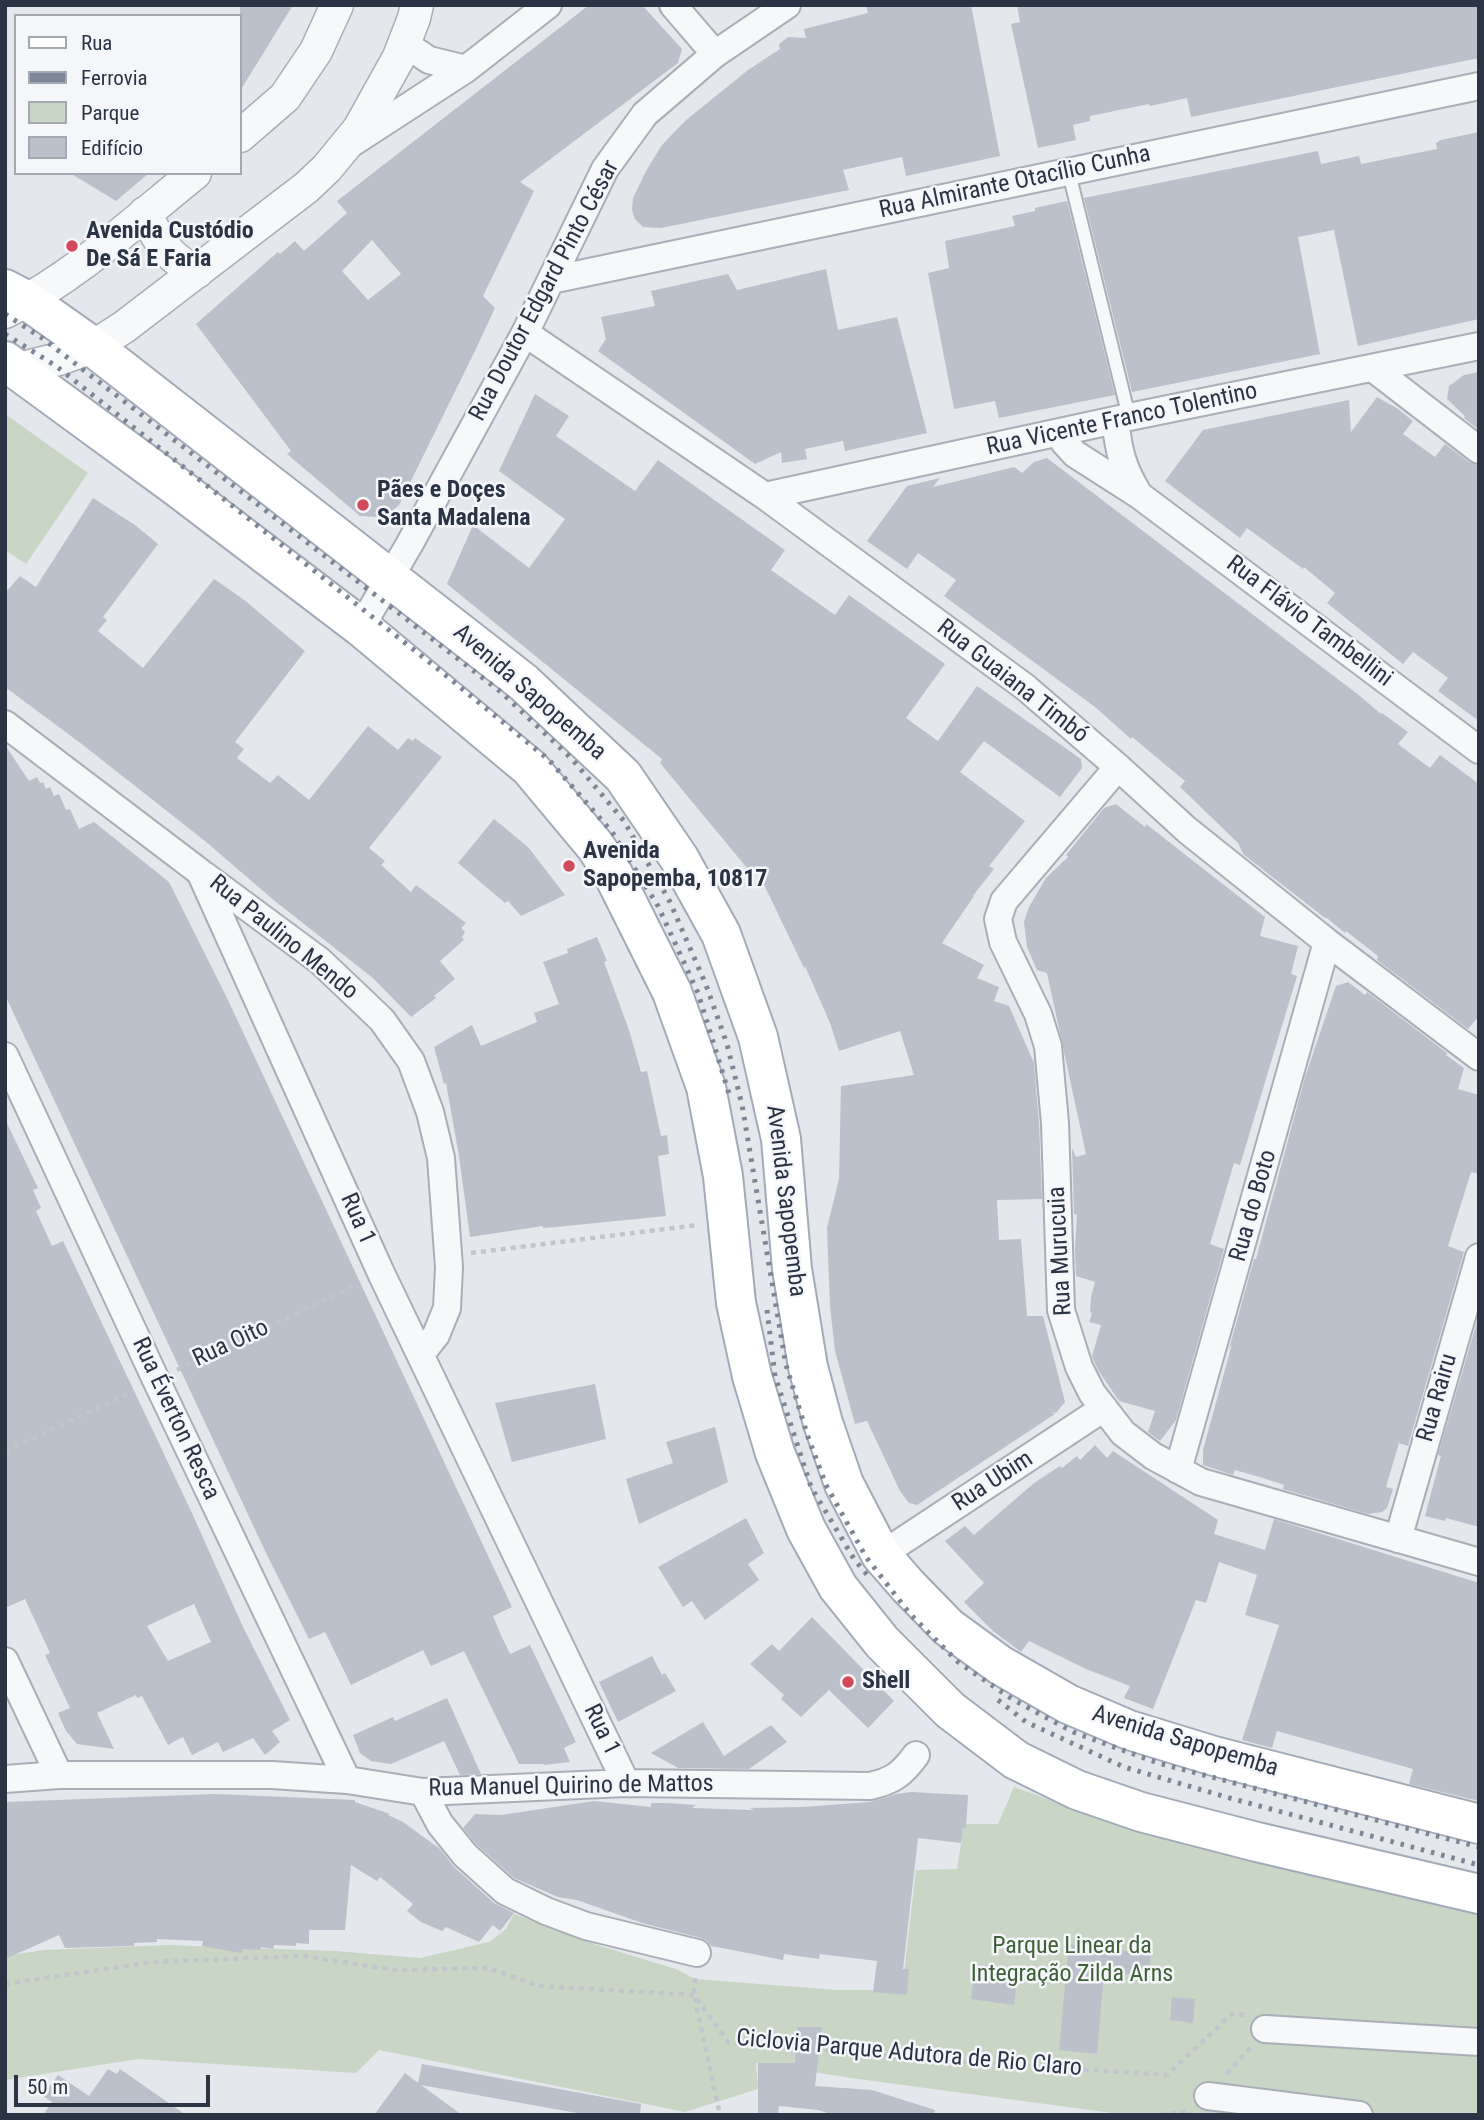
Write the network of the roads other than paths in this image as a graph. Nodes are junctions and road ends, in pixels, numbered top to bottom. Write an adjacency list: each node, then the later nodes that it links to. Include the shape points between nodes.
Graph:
1 (337, 5): 10 (street, via 316,51 285,97)
2 (416, 5): 6 (street)
3 (548, 5): 8 (street)
4 (673, 5): 7 (street)
5 (787, 5): 7 (street, Rua Doutor Edgard Pinto César)
6 (405, 44): 8 (street, via 429,60); 11 (street)
7 (715, 54): 16 (street, Rua Doutor Edgard Pinto César, via 645,114 605,169)
8 (466, 69): 11 (street)
9 (1479, 86): 12 (street, Rua Almirante Otacílio Cunha)
10 (242, 134)
11 (346, 146): 15 (street, via 307,187)
12 (1069, 173): 16 (street, Rua Almirante Otacílio Cunha); 23 (lane)
13 (193, 175): 14 (street)
14 (134, 222): 15 (street, via 179,262); 17 (street, via 55,283)
15 (185, 280): 19 (street)
16 (551, 280): 18 (street, Rua Doutor Edgard Pinto César)
17 (13, 301): 19 (main road, Avenida Sapopemba)
18 (525, 333): 27 (street, Rua Guaiana Timbó); 28 (street, Rua Doutor Edgard Pinto César)
19 (93, 346): 21 (street, via 60,359); 28 (main road, Avenida Sapopemba)
20 (1479, 346): 22 (street, Rua Vicente Franco Tolentino)
21 (10, 367): 29 (main road)
22 (1374, 369): 23 (street, Rua Vicente Franco Tolentino); 25 (street)
23 (1122, 419): 24 (street, Rua Vicente Franco Tolentino); 26 (street, Rua Flávio Tambellini, via 1121,461)
24 (1061, 432): 26 (street, Rua Flávio Tambellini, via 1069,449); 27 (street, Rua Vicente Franco Tolentino)
25 (1479, 450)
26 (1139, 495): 31 (street, Rua Flávio Tambellini)
27 (765, 496): 32 (street, Rua Guaiana Timbó, via 1025,687)
28 (390, 578): 29 (street, Rua Doutor Edgard Pinto César); 42 (main road, Avenida Sapopemba, via 523,682 623,776 679,858 721,934 758,1037 781,1139 792,1269 808,1367 844,1483)
29 (361, 627): 52 (main road, via 530,768 612,872 672,992 706,1087 723,1176 736,1303 775,1453 806,1529 838,1587 882,1642 950,1710 1016,1760 1077,1790 1218,1832)
30 (5, 723): 33 (street, Rua 1)
31 (1479, 750)
32 (1118, 766): 34 (street, Rua Guaiana Timbó, via 1187,830); 39 (street, Rua Murucuia, via 1004,901 998,919 1003,942 1038,1014 1048,1046 1061,1310 1079,1367)
33 (201, 872): 38 (street, Rua 1); 38 (street, Rua Paulino Mendo, via 320,961 382,1020 411,1061 441,1158 449,1256 447,1308 436,1335)
34 (1327, 942): 36 (street, Rua Guaiana Timbó); 40 (street, Rua do Boto)
35 (5, 1056): 48 (street, Rua Éverton Resca)
36 (1479, 1057)
37 (1479, 1257): 41 (street, Rua Rairu)
38 (421, 1354): 49 (street, Rua 1)
39 (1104, 1408): 40 (street, Rua Murucuia, via 1123,1433); 42 (street, Rua Ubim)
40 (1178, 1470): 41 (street, Rua Murucuia, via 1201,1482)
41 (1398, 1539): 43 (street, Rua Murucuia)
42 (881, 1555): 51 (main road, Avenida Sapopemba, via 948,1627 1000,1665 1068,1704 1129,1730 1214,1756)
43 (1479, 1562)
44 (5, 1661): 46 (street)
45 (916, 1755): 49 (street, Rua Manuel Quirino de Mattos, via 897,1776 870,1786)
46 (59, 1775): 47 (street, Rua Manuel Quirino de Mattos); 48 (street, Rua Manuel Quirino de Mattos, via 272,1775)
47 (5, 1779)
48 (347, 1780): 50 (street, Rua Manuel Quirino de Mattos)
49 (626, 1783): 50 (street, Rua Manuel Quirino de Mattos)
50 (423, 1792): 53 (street, via 440,1824 465,1855 505,1891 586,1926)
51 (1479, 1824)
52 (1479, 1894)
53 (697, 1953)
54 (1262, 2022): 55 (street)
55 (1479, 2042)
56 (1208, 2096): 57 (street)
57 (1359, 2115)

